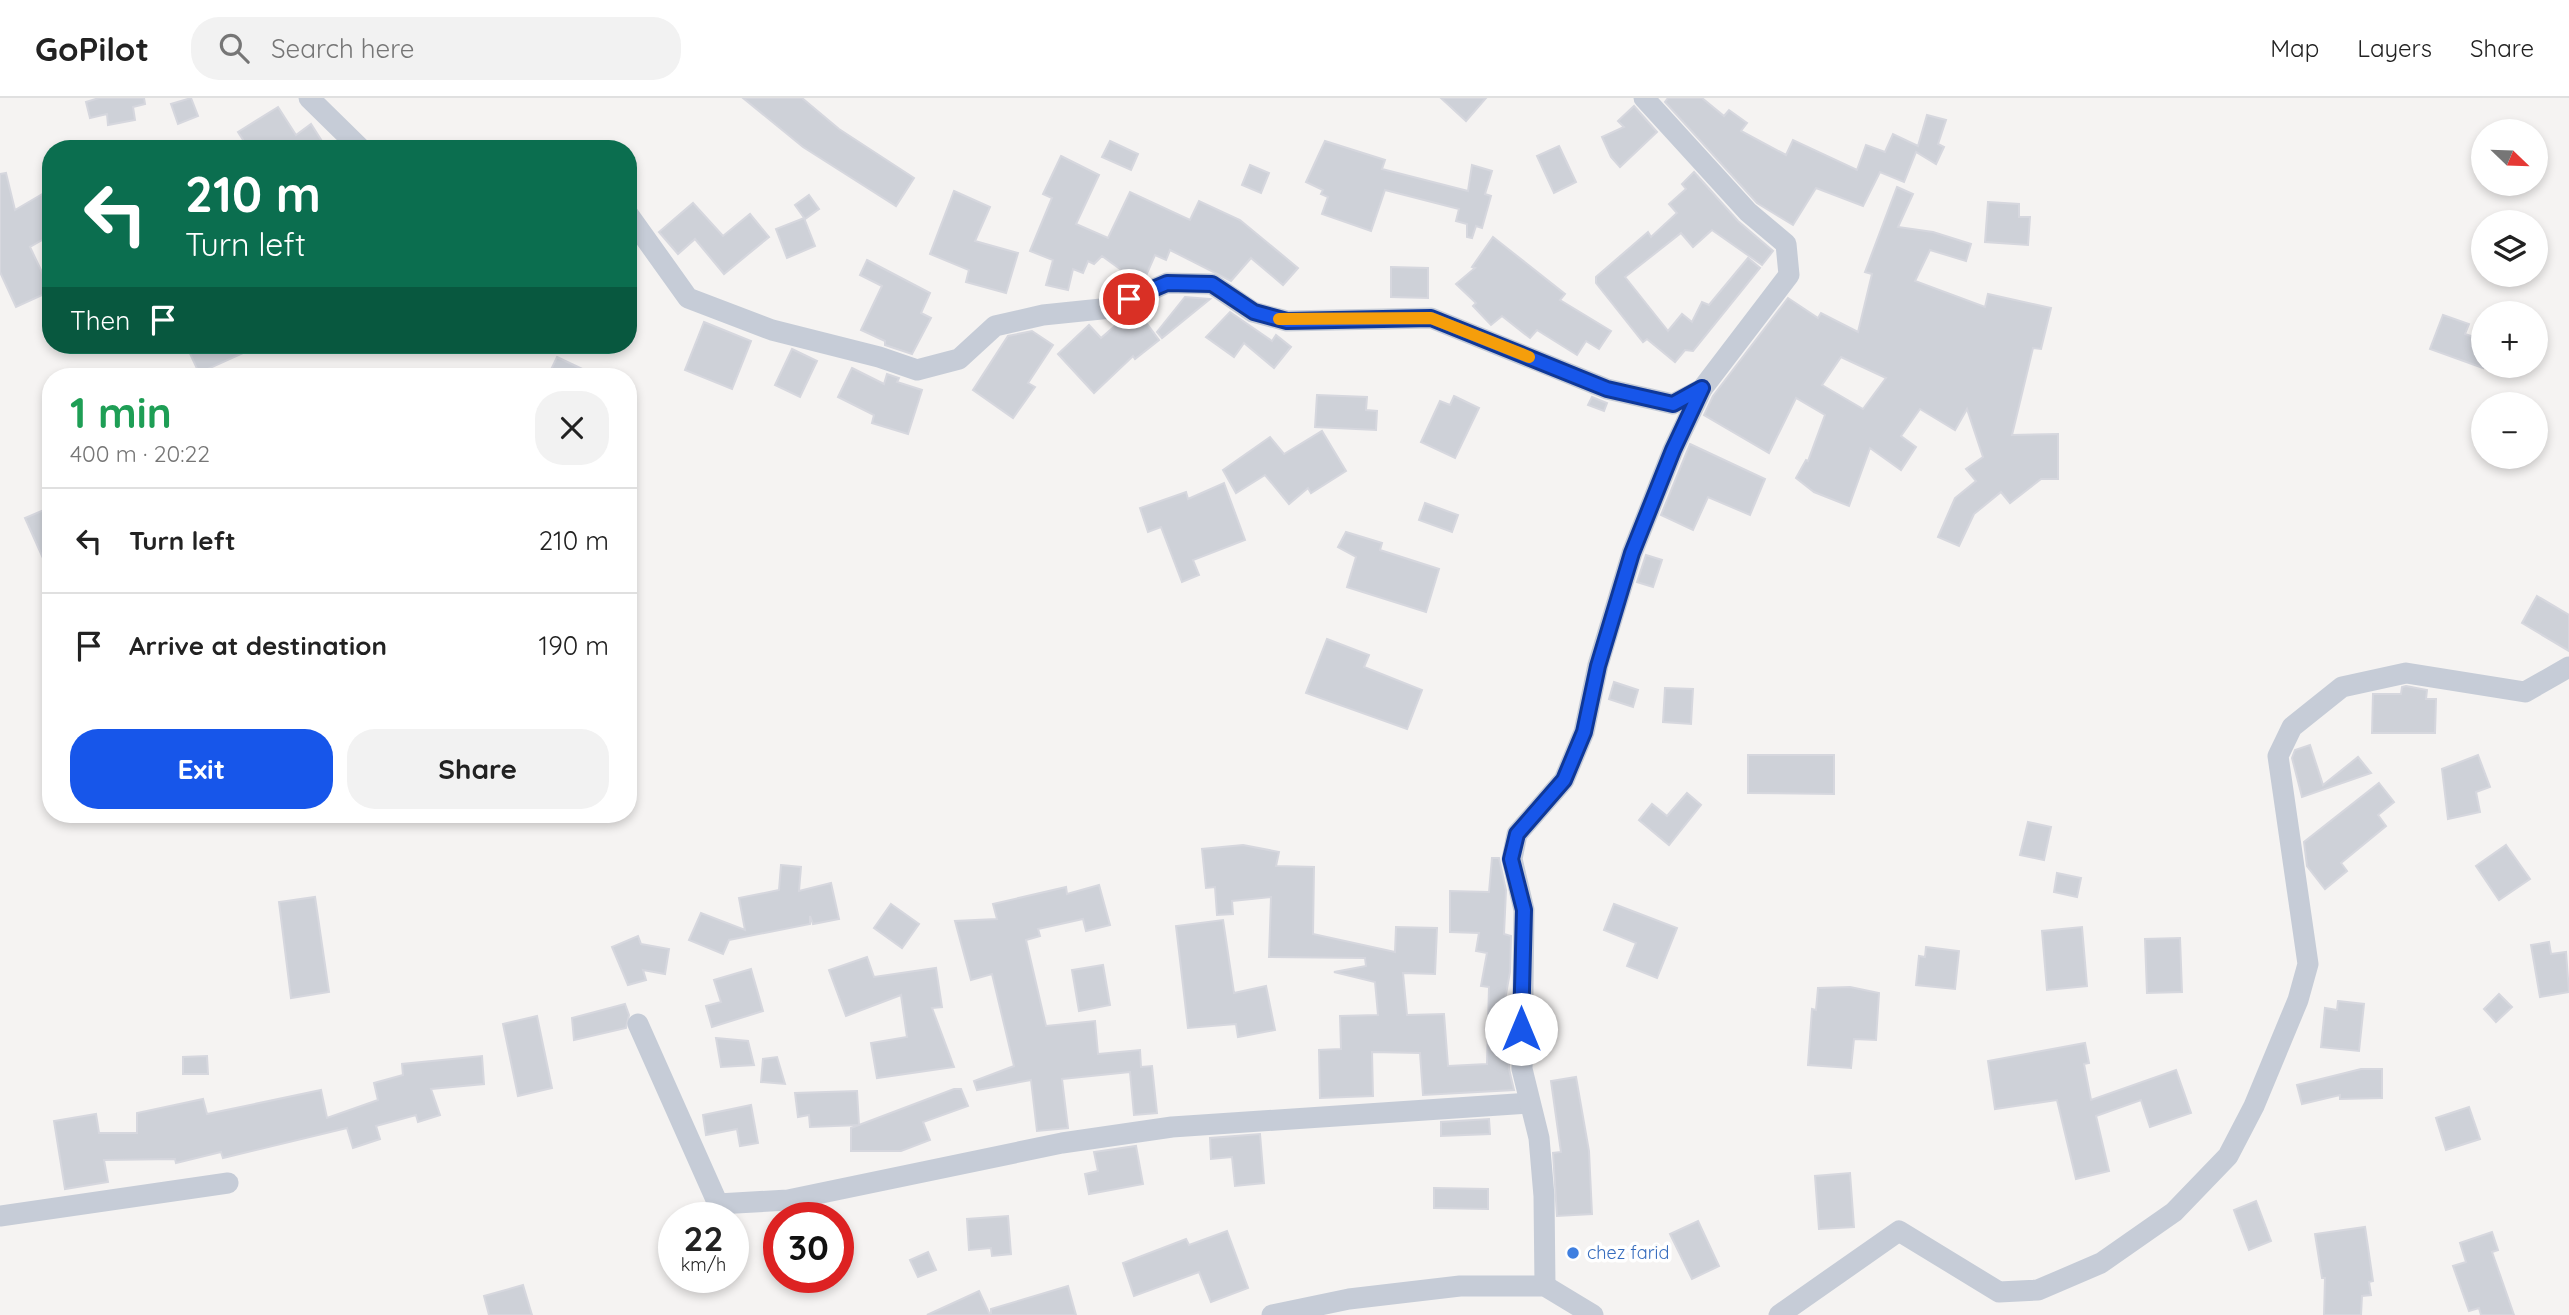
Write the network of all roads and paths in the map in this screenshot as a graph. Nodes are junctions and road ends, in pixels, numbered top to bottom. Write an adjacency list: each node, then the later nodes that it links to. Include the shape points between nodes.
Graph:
1 (309, 98): 3 (street)
2 (1644, 98): 5 (street, via 1748,212 1786,244 1789,275)
3 (352, 140)
4 (637, 227): 5 (street, via 688,298 772,330 917,370 959,359 995,326 1043,315 1111,308 1167,283 1212,284 1254,312 1287,321 1431,318 1607,389 1673,404)
5 (1702, 388): 8 (street, via 1632,553 1598,666 1584,732 1564,780 1517,834 1511,859 1524,910 1522,1069)
6 (2569, 667): 14 (street, via 2525,692 2406,673 2343,687 2292,727 2278,756 2308,964 2254,1106 2228,1156 2174,1212 2101,1263 2038,1290 1999,1292 1899,1231)
7 (638, 1024): 8 (street, via 718,1204 788,1200 1062,1143 1172,1126)
8 (1529, 1103): 11 (street, via 1539,1138)
9 (228, 1183): 10 (street)
10 (0, 1216)
11 (1545, 1286): 12 (street, via 1460,1286 1349,1298); 13 (street)
12 (1272, 1315)
13 (1593, 1315)
14 (1779, 1315)

